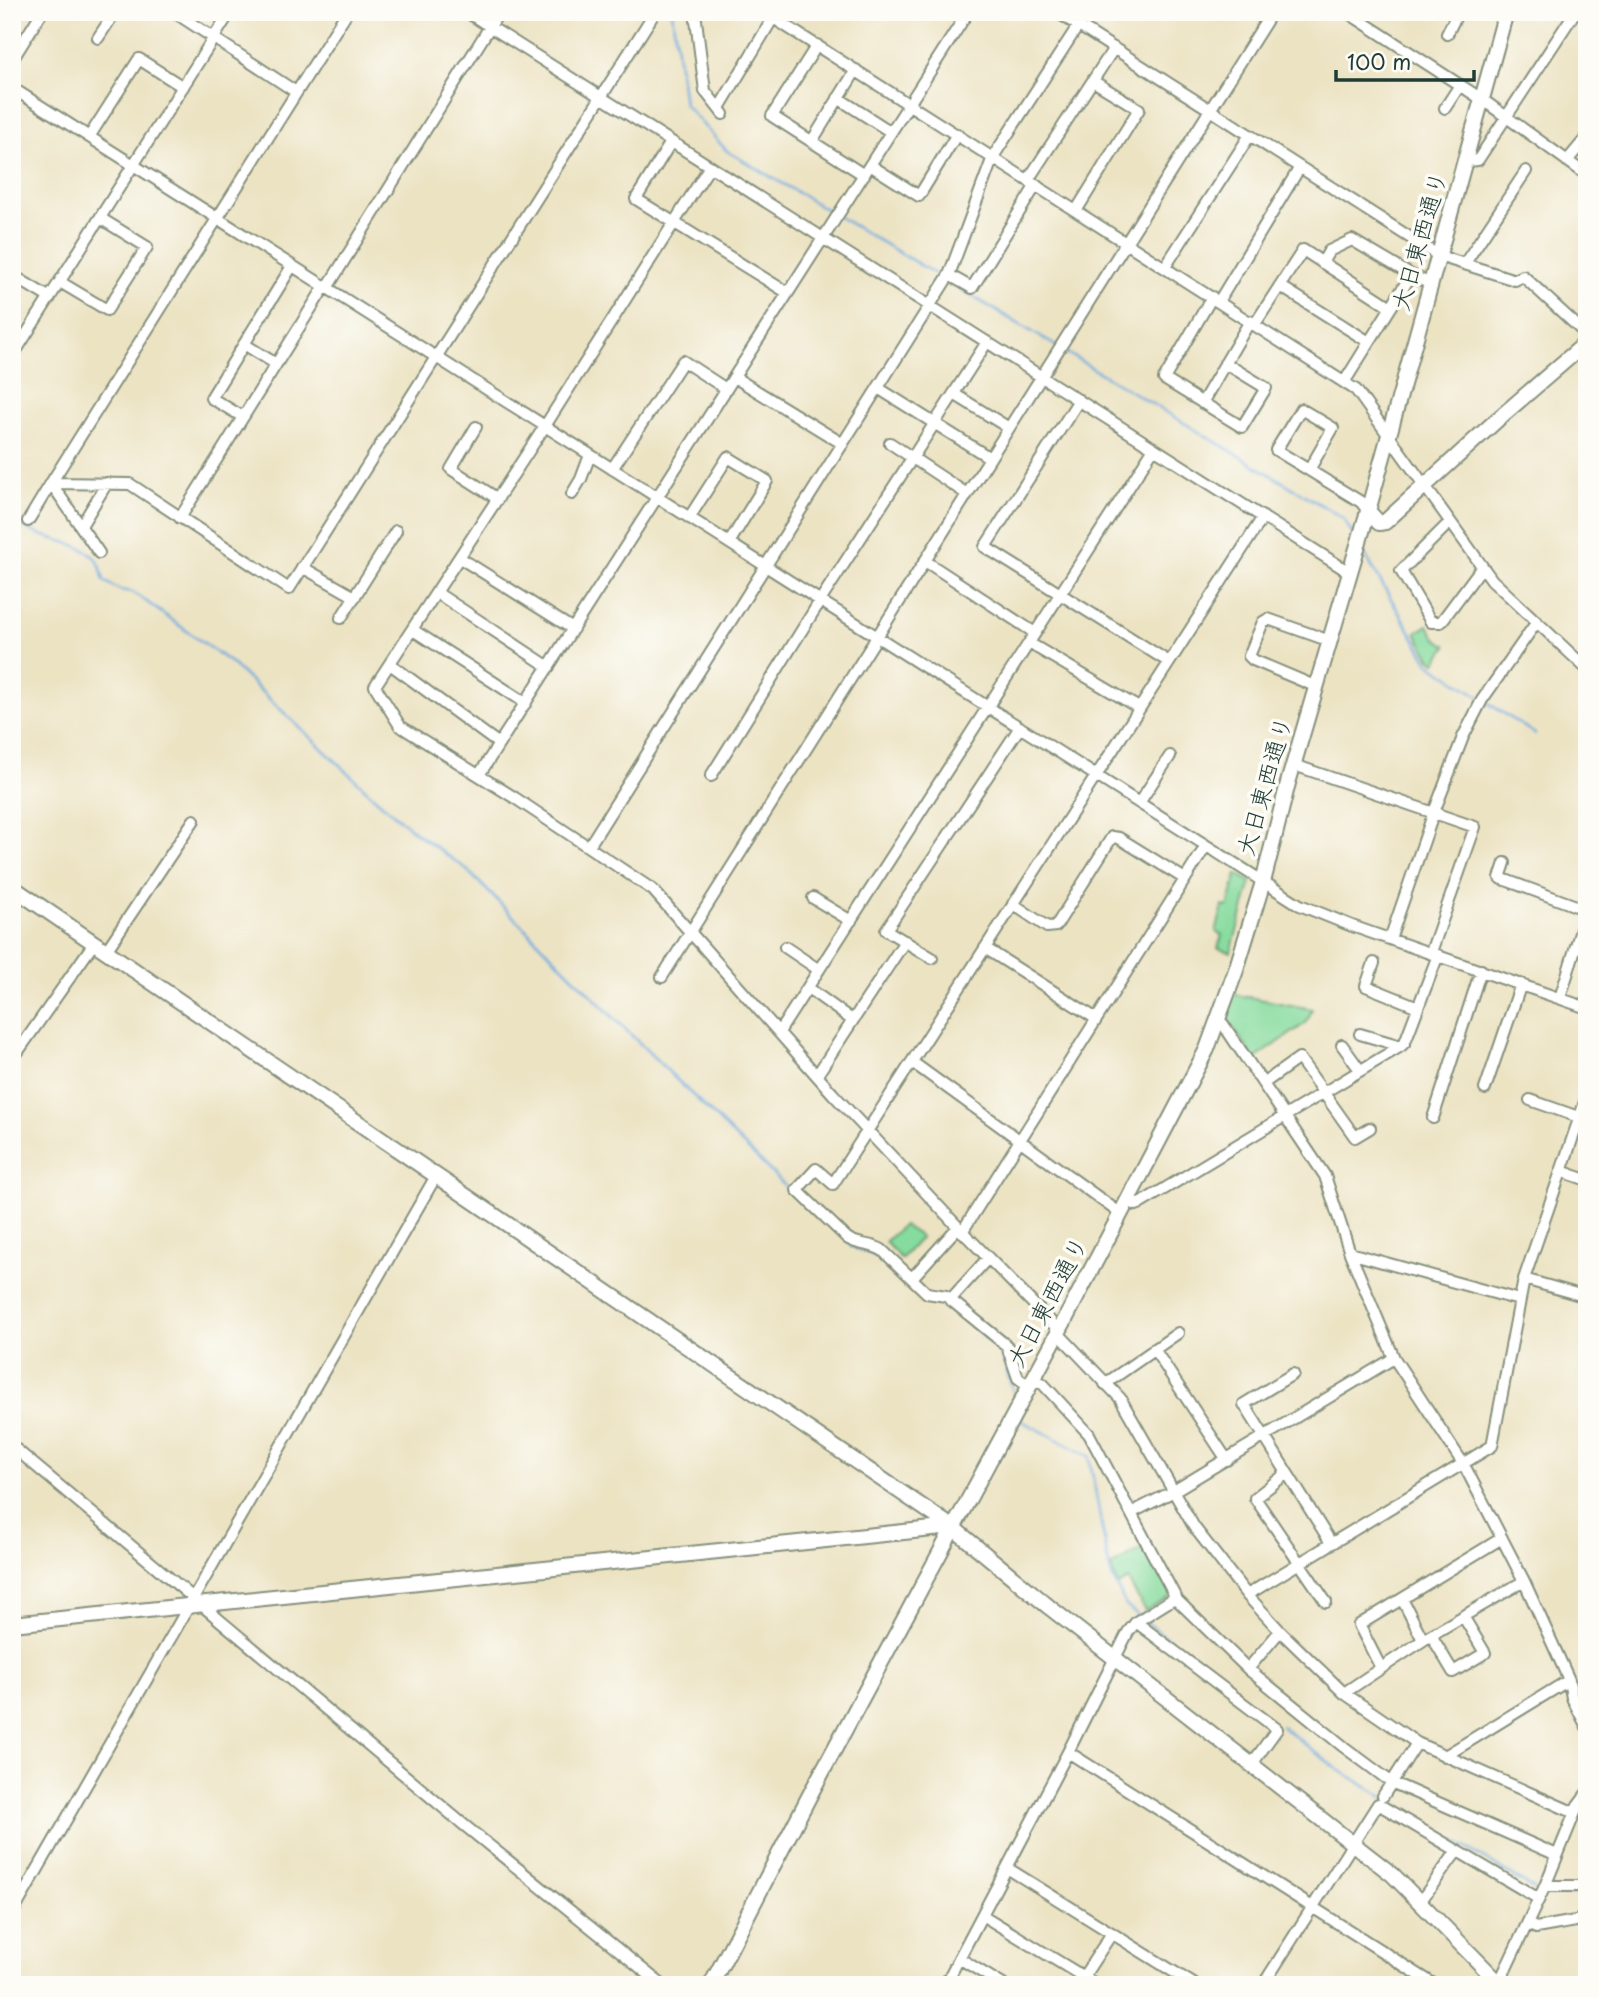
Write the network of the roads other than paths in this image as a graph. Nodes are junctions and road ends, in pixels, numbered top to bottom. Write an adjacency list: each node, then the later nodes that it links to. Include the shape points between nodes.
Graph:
1 (42, 12): 26 (street)
2 (115, 12): 22 (street)
3 (174, 12): 23 (street)
4 (230, 12): 23 (street)
5 (347, 12): 32 (street)
6 (467, 12): 19 (street)
7 (499, 12): 19 (street)
8 (655, 12): 33 (street)
9 (695, 12): 18 (street, via 705,91 721,111)
10 (968, 12): 36 (street)
11 (1057, 12): 20 (street)
12 (1087, 12): 20 (street)
13 (1272, 12): 38 (street)
14 (1347, 12): 29 (street)
15 (1458, 12): 21 (street)
16 (1506, 12): 35 (street, 大日東西通り)
17 (1574, 12): 39 (street)
18 (769, 15): 24 (street)
19 (490, 26): 33 (street); 76 (street)
20 (1078, 26): 25 (street); 47 (street)
21 (1447, 34)
22 (98, 38)
23 (214, 39): 30 (street); 32 (street)
24 (817, 46): 27 (street); 45 (street, via 772,116)
25 (1114, 48): 28 (street); 38 (street)
26 (12, 60)
27 (856, 70): 34 (street); 36 (street)
28 (1093, 81): 58 (street); 59 (street, via 1139,109)
29 (1460, 85): 35 (street); 37 (street)
30 (183, 87): 43 (street, via 139,59); 51 (street)
31 (12, 88): 43 (street)
32 (296, 92): 61 (street)
33 (600, 97): 46 (street); 89 (street)
34 (838, 98): 40 (street); 45 (street)
35 (1483, 100): 39 (street); 49 (street, 大日東西通り)
36 (909, 104): 40 (street); 41 (street)
37 (1445, 108)
38 (1210, 110): 42 (street); 64 (street)
39 (1507, 118): 49 (street, via 1478,160); 50 (street)
40 (891, 132): 55 (street)
41 (957, 134): 47 (street); 55 (street, via 919,196)
42 (1250, 135): 54 (street); 69 (street)
43 (89, 137): 51 (street)
44 (1587, 137): 50 (street)
45 (812, 141): 55 (street)
46 (671, 142): 53 (street); 62 (street, via 636,198)
47 (993, 157): 58 (street); 71 (street)
48 (12, 161): 52 (street)
49 (1466, 161): 65 (street, 大日東西通り)
50 (1567, 161): 57 (street)
51 (134, 165): 60 (street); 61 (street)
52 (12, 166)
53 (710, 166): 62 (street); 63 (street)
54 (1300, 167): 65 (street); 79 (street)
55 (867, 170): 63 (street)
56 (1526, 171): 67 (street)
57 (1587, 176)
58 (1032, 182): 59 (street); 71 (street, via 972,288)
59 (1076, 211): 64 (street)
60 (100, 218): 73 (street); 73 (street, via 147,247 107,310)
61 (217, 218): 68 (street); 115 (street)
62 (674, 223): 77 (street); 102 (street)
63 (823, 238): 77 (street); 80 (street)
64 (1126, 242): 69 (street); 93 (street)
65 (1439, 256): 67 (street); 74 (street, 大日東西通り)
66 (1322, 262): 72 (street, via 1329,251 1352,240); 75 (street, via 1303,250); 81 (street)
67 (1465, 263): 83 (street, via 1515,280 1523,276)
68 (292, 265): 76 (street); 87 (street)
69 (1165, 267): 79 (street)
70 (12, 275): 78 (street)
71 (949, 275): 80 (street)
72 (1411, 275): 74 (street); 81 (street)
73 (60, 282): 78 (street)
74 (1432, 284): 105 (street, 大日東西通り)
75 (1280, 286): 82 (street); 85 (street)
76 (326, 287): 89 (street); 91 (street)
77 (788, 293): 92 (street)
78 (50, 298): 88 (street)
79 (1216, 299): 82 (street); 99 (street, via 1164,379)
80 (930, 306): 84 (street); 95 (street)
81 (1391, 307): 85 (street)
82 (1253, 323): 90 (street); 94 (street)
83 (1587, 335)
84 (987, 342): 93 (street); 97 (street)
85 (1369, 342): 94 (street)
86 (1587, 342): 116 (street)
87 (244, 344): 91 (street); 100 (street, via 211,398)
88 (12, 357)
89 (436, 357): 102 (street); 134 (street)
90 (1225, 363): 99 (street); 99 (street, via 1266,388 1242,427)
91 (276, 364): 100 (street)
92 (734, 377): 96 (street); 107 (street)
93 (1042, 377): 98 (street); 104 (street)
94 (1345, 381): 105 (street)
95 (878, 388): 101 (street); 107 (street)
96 (726, 390): 112 (street, via 683,361); 119 (street)
97 (954, 394): 101 (street); 104 (street)
98 (1079, 400): 108 (street); 138 (street, via 985,547)
99 (1202, 403)
100 (243, 417): 124 (street)
101 (935, 423): 110 (street); 111 (street)
102 (545, 426): 109 (street); 120 (street)
103 (476, 427): 120 (street, via 451,468)
104 (1009, 428): 111 (street)
105 (1389, 436): 116 (street); 121 (street, 大日東西通り)
106 (890, 443): 110 (street)
107 (843, 444): 133 (street)
108 (1154, 448): 123 (street); 138 (street)
109 (590, 455): 112 (street); 117 (street)
110 (912, 458): 118 (street); 140 (street)
111 (990, 458): 118 (street)
112 (612, 469): 119 (street)
113 (1309, 470): 113 (street, via 1276,450 1301,409 1333,428); 121 (street)
114 (107, 483): 115 (street); 124 (street, via 130,484); 127 (street)
115 (51, 484): 125 (street); 127 (street)
116 (1424, 486): 121 (street, via 1385,522 1379,523); 126 (street)
117 (572, 494)
118 (967, 494): 132 (street)
119 (657, 498): 122 (street); 143 (street)
120 (498, 499): 131 (street)
121 (1368, 511): 136 (street, 大日東西通り)
122 (689, 517): 129 (street); 129 (street, via 728,457 767,481)
123 (1263, 517): 136 (street); 148 (street)
124 (180, 518): 134 (street, via 289,589)
125 (28, 521)
126 (1450, 522): 135 (street); 135 (street, via 1401,571 1431,622 1441,622)
127 (81, 526): 130 (street)
128 (396, 531): 139 (street)
129 (729, 543): 133 (street)
130 (99, 553)
131 (460, 558): 137 (street); 143 (street)
132 (925, 561): 145 (street); 146 (street)
133 (765, 566): 140 (street); 166 (street)
134 (302, 567): 139 (street)
135 (1482, 567): 142 (street)
136 (1349, 572): 147 (street, 大日東西通り)
137 (437, 593): 144 (street); 150 (street)
138 (1060, 595): 146 (street); 148 (street)
139 (355, 597): 141 (street)
140 (820, 601): 145 (street); 161 (street)
141 (341, 618)
142 (1536, 623): 151 (street); 164 (street, via 1482,700)
143 (573, 629): 150 (street)
144 (413, 630): 149 (street); 153 (street)
145 (877, 637): 154 (street); 176 (street)
146 (1032, 638): 154 (street); 155 (street)
147 (1330, 641): 152 (street, 大日東西通り); 152 (street, via 1268,619 1249,656)
148 (1169, 662): 155 (street)
149 (390, 664): 157 (street); 160 (street, via 375,686 400,726)
150 (549, 667): 153 (street)
151 (1587, 668)
152 (1317, 687): 159 (street, 大日東西通り)
153 (526, 703): 157 (street)
154 (988, 707): 156 (street); 175 (street)
155 (1139, 708): 162 (street)
156 (1020, 727): 162 (street); 178 (street, via 886,930)
157 (499, 744): 160 (street)
158 (1170, 756): 163 (street)
159 (1294, 765): 164 (street); 170 (street, 大日東西通り)
160 (479, 775): 166 (street)
161 (712, 776)
162 (1096, 776): 163 (street); 173 (street)
163 (1139, 803): 167 (street)
164 (1434, 812): 177 (street); 182 (street, via 1475,827)
165 (194, 820): 179 (street)
166 (589, 846): 176 (street, via 653,890)
167 (1206, 846): 169 (street); 170 (street)
168 (1506, 863): 174 (street, via 1500,878)
169 (1185, 878): 173 (street, via 1112,837 1056,926 1047,927); 193 (street)
170 (1263, 882): 177 (street, via 1307,908); 195 (street, 大日東西通り)
171 (12, 887): 179 (street)
172 (813, 898): 175 (street)
173 (1013, 904): 181 (street)
174 (1587, 910): 190 (street)
175 (850, 921): 185 (street)
176 (691, 931): 187 (street); 196 (street)
177 (1390, 939): 182 (street)
178 (905, 941): 183 (street); 194 (street)
179 (100, 947): 200 (street); 216 (street)
180 (785, 947): 185 (street)
181 (985, 948): 193 (street); 201 (street)
182 (1435, 954): 186 (street); 191 (street)
183 (932, 958)
184 (1374, 962): 191 (street, via 1366,986)
185 (819, 970): 189 (street)
186 (1481, 970): 188 (street); 210 (street)
187 (662, 977)
188 (1521, 984): 190 (street); 205 (street)
189 (808, 988): 194 (street); 196 (street)
190 (1560, 999): 192 (street)
191 (1418, 1007): 199 (street)
192 (1587, 1008)
193 (1095, 1018): 214 (street)
194 (852, 1020): 203 (street)
195 (1218, 1022): 204 (street); 218 (street, 大日東西通り)
196 (779, 1032): 203 (street)
197 (1360, 1034): 199 (street)
198 (1342, 1045): 202 (street)
199 (1401, 1046): 202 (street)
200 (12, 1060)
201 (912, 1062): 213 (street); 214 (street)
202 (1360, 1070): 206 (street)
203 (817, 1075): 213 (street)
204 (1264, 1083): 206 (street, via 1300,1058); 209 (street)
205 (1485, 1089)
206 (1324, 1092): 209 (street); 212 (street, via 1355,1137)
207 (1587, 1096): 211 (street)
208 (1530, 1100): 211 (street)
209 (1286, 1116): 218 (street, via 1141,1203); 221 (street, via 1325,1176)
210 (1433, 1118)
211 (1583, 1119): 215 (street)
212 (1370, 1128)
213 (868, 1130): 220 (street); 223 (street, via 833,1184 816,1169 797,1191 847,1238 883,1250)
214 (1020, 1141): 219 (street); 220 (street)
215 (1561, 1171): 217 (street); 224 (street)
216 (436, 1176): 242 (street); 250 (street)
217 (1587, 1180)
218 (1128, 1200): 219 (street, 大日東西通り)
219 (1121, 1214): 228 (street, 大日東西通り)
220 (960, 1229): 222 (street); 223 (street)
221 (1350, 1253): 227 (street); 231 (street)
222 (988, 1258): 226 (street); 228 (street)
223 (912, 1278): 226 (street, via 927,1293)
224 (1524, 1279): 225 (street); 227 (street)
225 (1587, 1297)
226 (950, 1300): 233 (street, via 1007,1346 1017,1378)
227 (1519, 1300): 238 (street, via 1492,1446)
228 (1058, 1333): 233 (street, 大日東西通り); 234 (street)
229 (1178, 1333): 230 (street)
230 (1154, 1349): 234 (street); 237 (street)
231 (1394, 1358): 235 (street); 238 (street)
232 (1293, 1374): 235 (street, via 1244,1404)
233 (1031, 1382): 241 (street, via 1043,1384 1089,1434); 242 (street, 大日東西通り)
234 (1105, 1384): 240 (street, via 1120,1398)
235 (1265, 1437): 237 (street); 239 (street)
236 (12, 1446): 250 (street)
237 (1227, 1460): 240 (street)
238 (1464, 1465): 243 (street); 244 (street)
239 (1287, 1473): 244 (street); 245 (street, via 1255,1498)
240 (1172, 1492): 241 (street); 247 (street)
241 (1131, 1513): 248 (street)
242 (952, 1527): 250 (street); 257 (street); 290 (street, 大日東西通り)
243 (1502, 1538): 246 (street); 249 (street)
244 (1331, 1543): 245 (street)
245 (1299, 1563): 247 (street); 251 (street)
246 (1524, 1581): 252 (street); 260 (street)
247 (1247, 1595): 255 (street)
248 (1175, 1597): 253 (street); 259 (street)
249 (1402, 1599): 256 (street); 258 (street, via 1359,1625)
250 (196, 1602): 254 (street); 280 (street); 289 (street)
251 (1326, 1602)
252 (1463, 1616): 256 (street); 256 (street, via 1485,1653 1453,1672)
253 (1136, 1622): 257 (street); 266 (street, via 1277,1729)
254 (12, 1624)
255 (1280, 1631): 259 (street); 261 (street)
256 (1427, 1637): 258 (street)
257 (1114, 1658): 264 (street); 266 (street)
258 (1381, 1668): 261 (street)
259 (1248, 1669): 267 (street)
260 (1569, 1680): 262 (street, via 1572,1698); 265 (street)
261 (1344, 1693): 263 (street)
262 (1587, 1727)
263 (1417, 1743): 265 (street); 267 (street)
264 (1068, 1752): 274 (street); 279 (street)
265 (1445, 1756): 270 (street)
266 (1252, 1764): 271 (street)
267 (1391, 1782): 268 (street); 273 (street)
268 (1383, 1796)
269 (1586, 1796): 270 (street)
270 (1575, 1813): 273 (street)
271 (1353, 1842): 272 (street, via 1378,1804); 278 (street); 279 (street)
272 (1457, 1851): 277 (street); 278 (street)
273 (1558, 1855): 275 (street)
274 (1007, 1868): 281 (street); 284 (street)
275 (1545, 1886): 276 (street); 277 (street)
276 (1587, 1886)
277 (1539, 1899): 283 (street)
278 (1420, 1902): 288 (street)
279 (1312, 1906): 287 (street); 295 (street)
280 (12, 1914)
281 (982, 1915): 285 (street); 286 (street)
282 (1587, 1919): 283 (street, via 1536,1927)
283 (1527, 1924): 288 (street)
284 (1112, 1933): 286 (street); 294 (street)
285 (960, 1958): 291 (street); 292 (street)
286 (1081, 1981): 293 (street)
287 (1430, 1983)
288 (1500, 1984)
289 (662, 1985)
290 (711, 1985)
291 (945, 1985)
292 (1003, 1985)
293 (1097, 1985)
294 (1195, 1985)
295 (1263, 1985)

